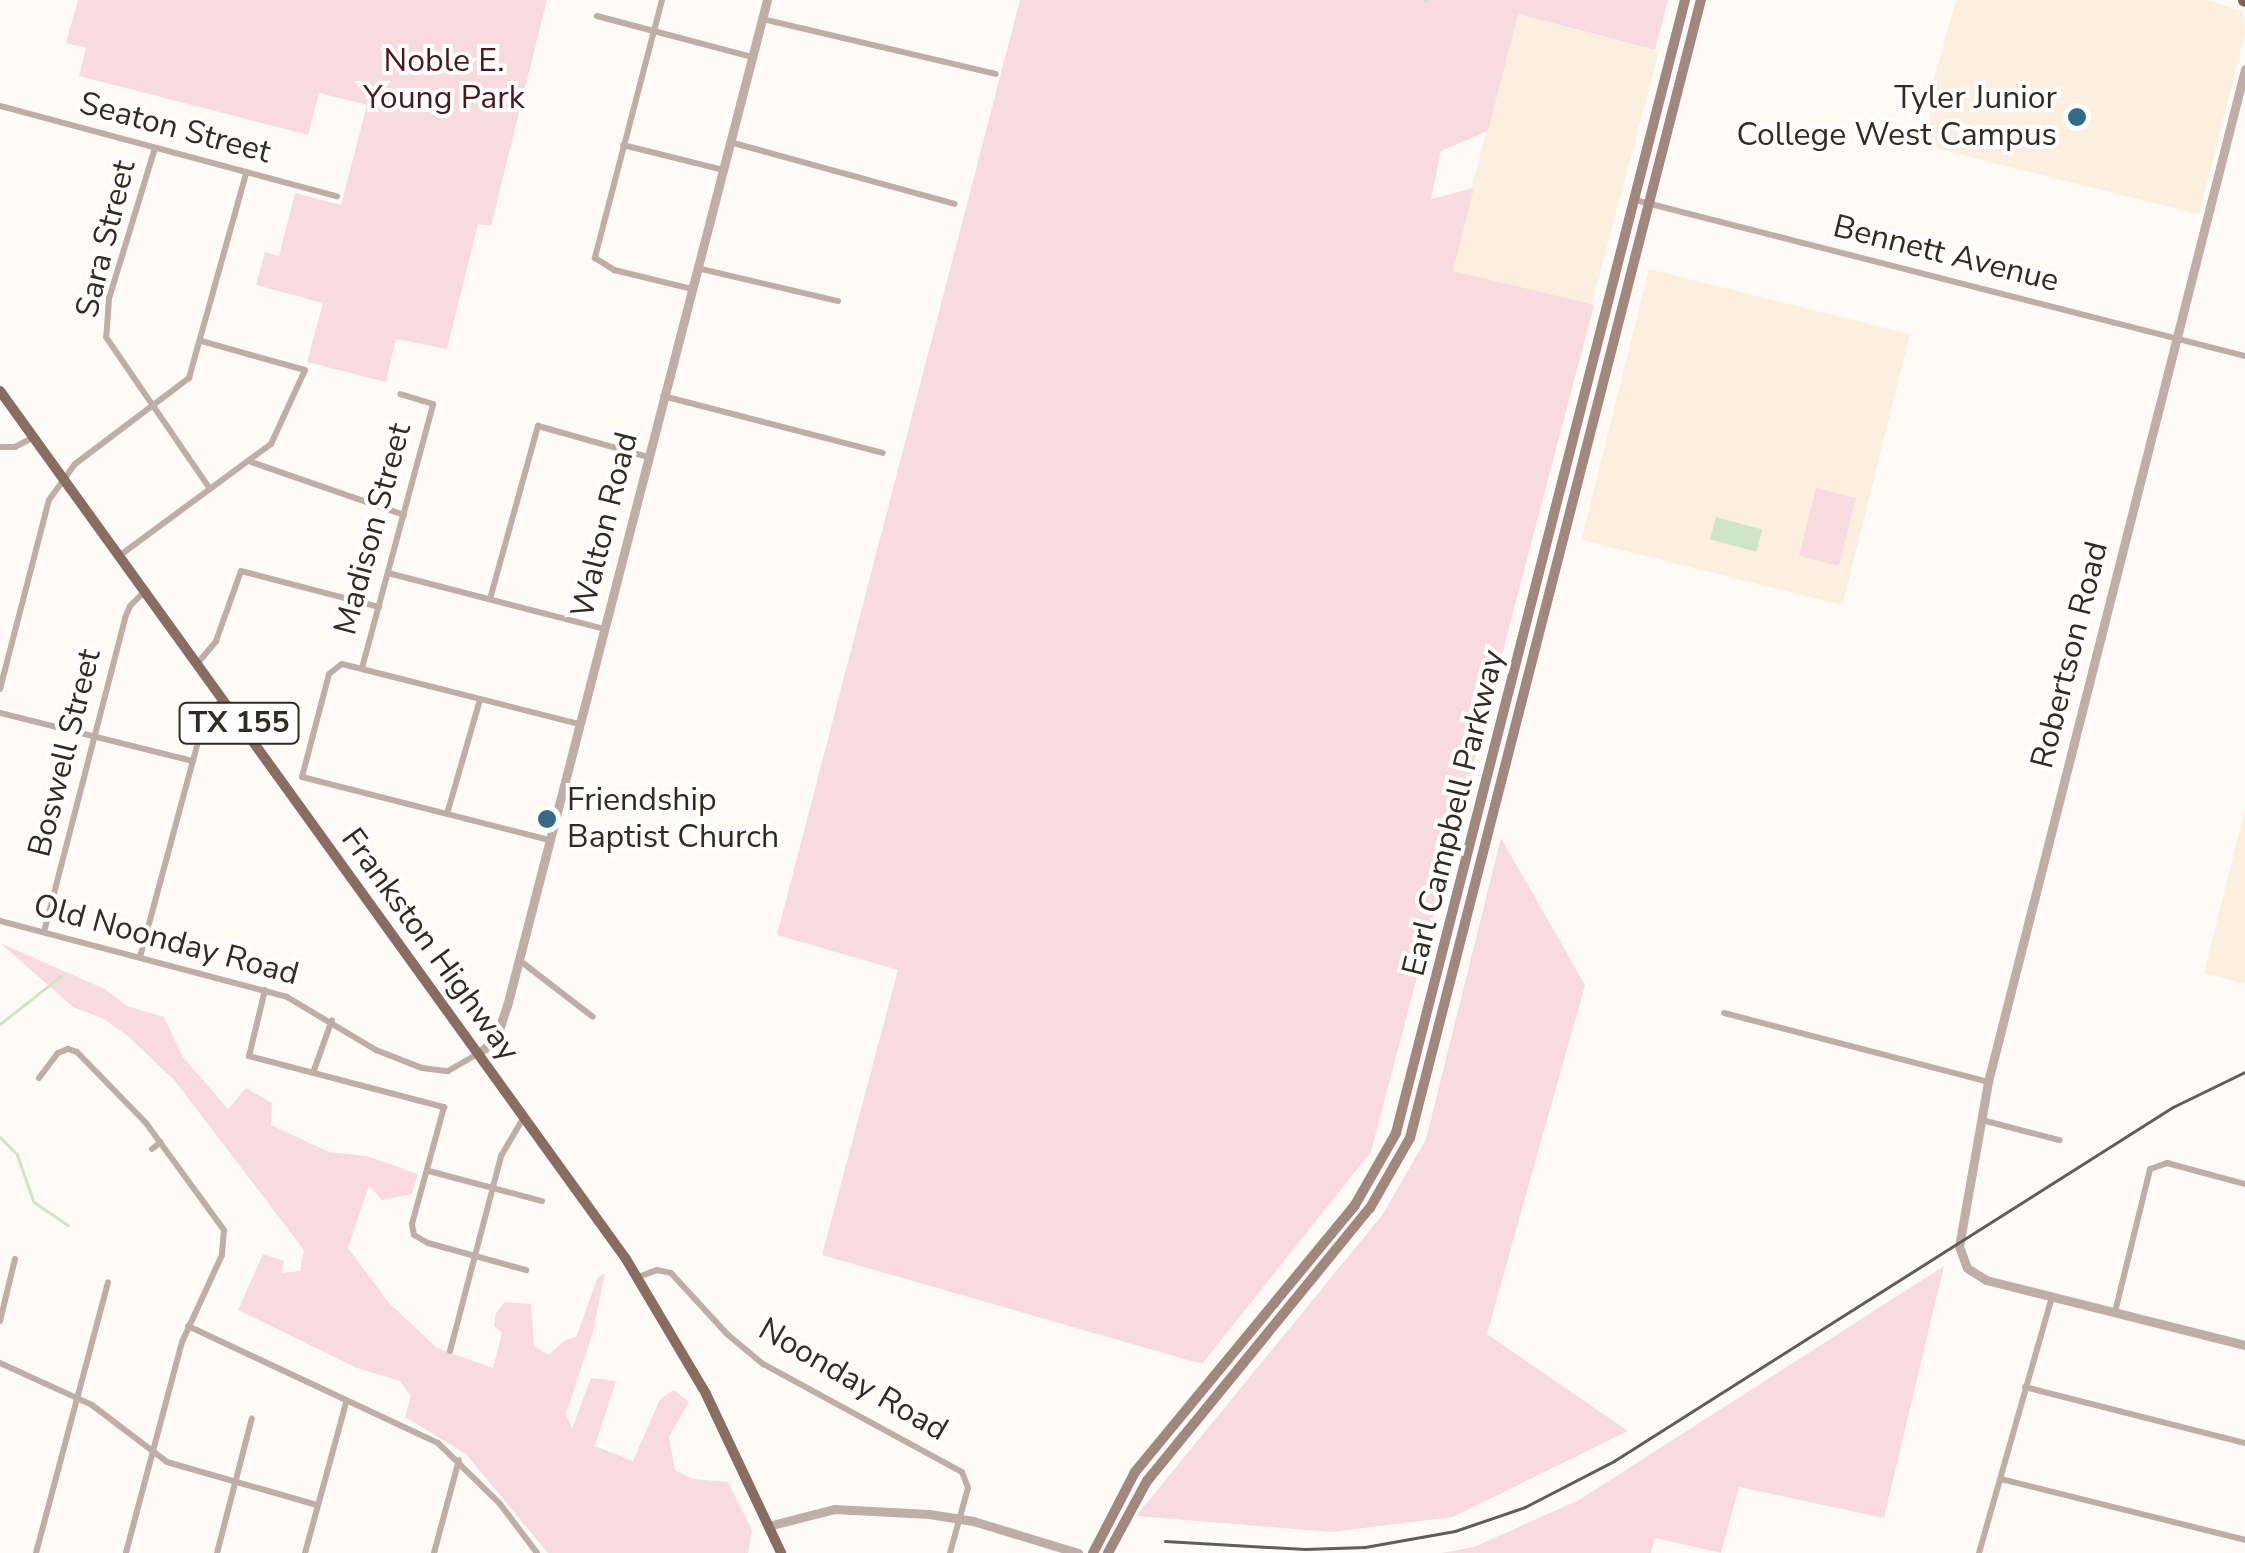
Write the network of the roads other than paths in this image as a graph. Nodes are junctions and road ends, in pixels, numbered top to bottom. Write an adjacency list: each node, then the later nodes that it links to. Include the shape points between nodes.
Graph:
1 (662, 0): 7 (street)
2 (768, 0): 6 (street, Walton Road)
3 (1685, 0): 18 (main road, Earl Campbell Parkway)
4 (1701, 0): 20 (main road, Earl Campbell Parkway)
5 (596, 16): 7 (street)
6 (762, 20): 8 (street, Walton Road); 10 (street)
7 (654, 31): 8 (street); 13 (street)
8 (752, 57): 12 (street, Walton Road)
9 (2245, 69): 24 (street, Robertson Road)
10 (996, 74)
11 (0, 106): 14 (street, Seaton Street)
12 (730, 142): 15 (street, Walton Road); 19 (street)
13 (623, 145): 15 (street); 22 (street, via 596,263)
14 (155, 148): 16 (street, Seaton Street); 30 (street, Sara Street, via 106,319 112,352)
15 (722, 170): 21 (street, Walton Road)
16 (246, 174): 17 (street, Seaton Street); 25 (street)
17 (337, 196)
18 (1635, 200): 20 (street, Bennett Avenue); 45 (main road, Earl Campbell Parkway)
19 (955, 204)
20 (1649, 204): 24 (street, Bennett Avenue); 46 (main road, Earl Campbell Parkway)
21 (697, 268): 22 (street, Walton Road); 23 (street)
22 (692, 290): 29 (street, Walton Road)
23 (838, 301)
24 (2177, 338): 26 (street, Bennett Avenue); 71 (street, Robertson Road)
25 (201, 341): 30 (street, via 189,378); 35 (street, via 305,370 278,436)
26 (2245, 356)
27 (0, 391): 31 (main road, Frankston Highway / TX 155)
28 (401, 394): 38 (street, Madison Street, via 433,404)
29 (664, 396): 33 (street); 34 (street, Walton Road)
30 (153, 408): 36 (street); 37 (street, Sara Street)
31 (33, 437): 32 (street, via 15,448); 36 (main road, Frankston Highway / TX 155)
32 (0, 447)
33 (883, 453)
34 (648, 457): 42 (street, via 538,426); 44 (street, Walton Road)
35 (250, 461): 37 (street); 38 (street)
36 (62, 478): 39 (main road, Frankston Highway / TX 155); 49 (street, via 43,517)
37 (210, 489): 39 (street)
38 (404, 515): 40 (street, Madison Street)
39 (119, 556): 41 (main road, Frankston Highway / TX 155)
40 (388, 573): 42 (street); 43 (street, Madison Street)
41 (144, 592): 47 (main road, Frankston Highway / TX 155); 54 (street, Boswell Street, via 128,610)
42 (490, 600): 44 (street)
43 (379, 606): 47 (street, via 241,571 216,641); 48 (street, Madison Street)
44 (604, 628): 53 (street, Walton Road)
45 (1519, 658): 46 (main road); 73 (main road, Earl Campbell Parkway)
46 (1533, 662): 75 (main road, Earl Campbell Parkway)
47 (197, 664): 50 (main road, Frankston Highway / TX 155)
48 (362, 668): 51 (street); 56 (street, Madison Street, via 335,667)
49 (0, 690)
50 (222, 698): 55 (street, via 206,715); 57 (main road, Frankston Highway / TX 155)
51 (480, 699): 53 (street); 58 (street)
52 (0, 713): 54 (street)
53 (579, 724): 59 (street, Walton Road)
54 (94, 737): 55 (street); 61 (street, Boswell Street)
55 (193, 761): 62 (street)
56 (302, 777): 57 (street); 58 (street)
57 (286, 788): 68 (main road, Frankston Highway / TX 155)
58 (447, 814): 59 (street)
59 (550, 840): 63 (street, Walton Road)
60 (0, 921): 61 (street, Old Noonday Road)
61 (44, 932): 62 (street, Old Noonday Road)
62 (140, 957): 64 (street, Old Noonday Road)
63 (518, 960): 66 (street); 68 (street, Walton Road, via 498,1036)
64 (265, 990): 67 (street, Old Noonday Road); 69 (street, via 248,1056)
65 (1724, 1013): 71 (street)
66 (592, 1017)
67 (332, 1020): 68 (street, Old Noonday Road, via 385,1054 429,1070 448,1070); 69 (street)
68 (478, 1054): 72 (main road, Frankston Highway / TX 155)
69 (313, 1073): 79 (street, via 444,1106)
70 (40, 1078): 77 (street, via 48,1061 73,1049)
71 (1988, 1082): 74 (street, Robertson Road)
72 (524, 1117): 81 (street); 86 (main road, Frankston Highway / TX 155)
73 (1402, 1117): 75 (main road); 119 (main road, Earl Campbell Parkway, via 1361,1196 1135,1472)
74 (1980, 1120): 76 (street); 88 (street, Robertson Road, via 1960,1255 1980,1278)
75 (1416, 1122): 120 (main road, Earl Campbell Parkway, via 1382,1192 1146,1481)
76 (2059, 1140)
77 (160, 1142): 78 (street); 91 (street, via 218,1216 224,1234 220,1260)
78 (152, 1149)
79 (430, 1171): 81 (street); 83 (street, via 414,1235)
80 (2245, 1184): 89 (street, via 2161,1163 2148,1174)
81 (492, 1188): 82 (street); 83 (street)
82 (542, 1201)
83 (476, 1254): 85 (street); 93 (street)
84 (15, 1259): 90 (street)
85 (526, 1270)
86 (638, 1278): 105 (street, Noonday Road, via 658,1270 671,1274 763,1364 962,1472 968,1488); 106 (main road, Frankston Highway / TX 155, via 706,1394)
87 (108, 1282): 96 (street)
88 (2052, 1296): 89 (street); 95 (street)
89 (2115, 1312): 92 (street)
90 (0, 1321)
91 (188, 1326): 97 (street); 100 (street)
92 (2245, 1345)
93 (450, 1351)
94 (0, 1364): 96 (street)
95 (2025, 1387): 99 (street); 102 (street)
96 (77, 1397): 100 (street); 110 (street)
97 (346, 1403): 101 (street, via 407,1426); 104 (street)
98 (252, 1418): 103 (street)
99 (2245, 1443)
100 (152, 1454): 103 (street); 111 (street)
101 (459, 1460): 108 (street); 114 (street)
102 (2000, 1479): 107 (street); 121 (street)
103 (236, 1483): 104 (street); 112 (street)
104 (318, 1504): 113 (street)
105 (960, 1518): 106 (street, via 834,1508); 117 (street); 118 (street)
106 (768, 1526): 116 (main road, Frankston Highway / TX 155)
107 (2245, 1540)
108 (530, 1544): 109 (street); 115 (street)
109 (521, 1552)
110 (36, 1553)
111 (126, 1553)
112 (217, 1553)
113 (305, 1553)
114 (434, 1553)
115 (537, 1553)
116 (781, 1553)
117 (950, 1553)
118 (1078, 1553)
119 (1093, 1553)
120 (1108, 1553)
121 (1979, 1553)

